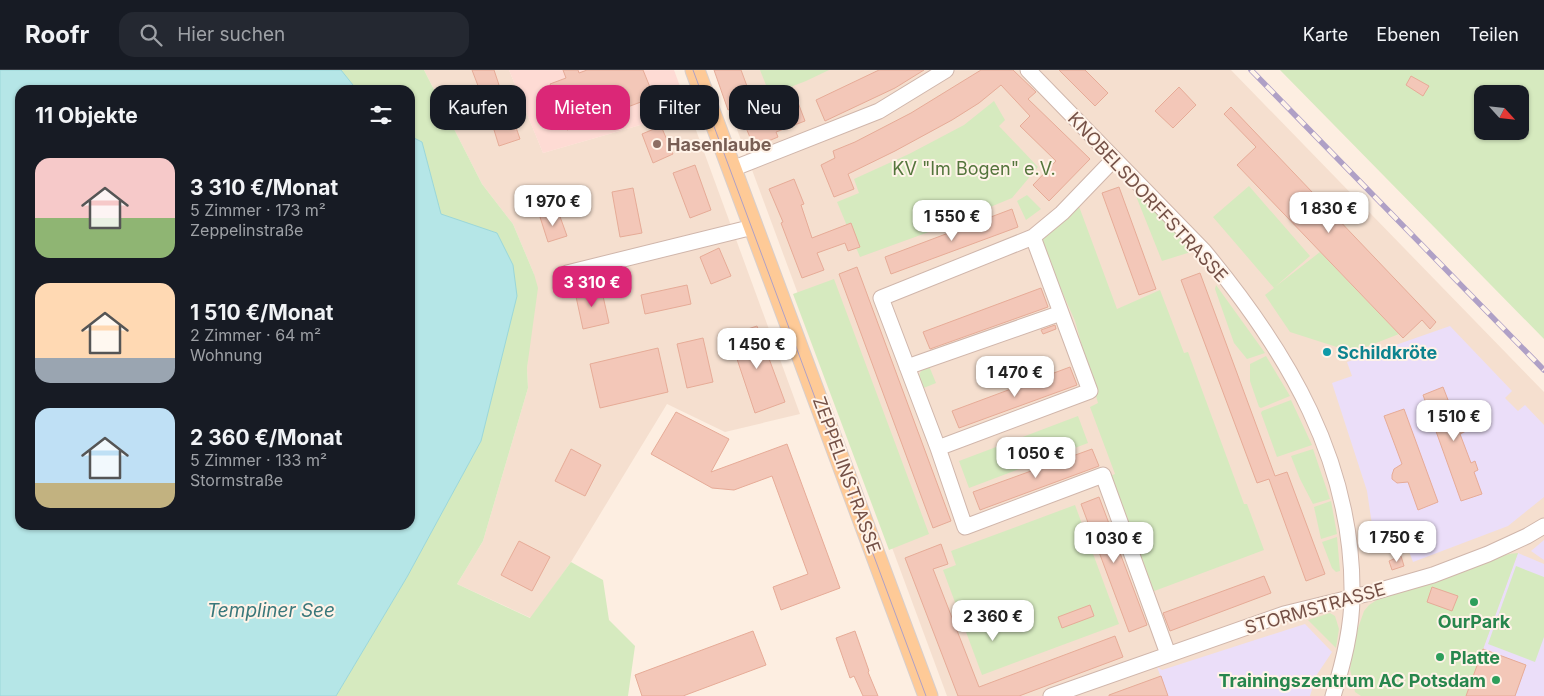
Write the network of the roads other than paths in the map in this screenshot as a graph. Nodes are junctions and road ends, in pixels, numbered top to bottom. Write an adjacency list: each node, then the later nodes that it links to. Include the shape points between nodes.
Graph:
1 (695, 70): 5 (main road, ZEPPELINSTRASSE)
2 (946, 70): 5 (street, via 879,111)
3 (1028, 70): 4 (street, KNOBELSDORFFSTRASSE)
4 (1114, 159): 7 (street, via 1062,214); 13 (street, KNOBELSDORFFSTRASSE, via 1223,274 1263,329 1302,394 1324,442 1342,496 1348,531)
5 (732, 169): 6 (main road, ZEPPELINSTRASSE)
6 (753, 227): 8 (street); 15 (main road, ZEPPELINSTRASSE)
7 (1033, 237): 9 (street); 10 (street, via 882,298)
8 (567, 273)
9 (1061, 313): 10 (street); 11 (street, via 1090,391)
10 (907, 367): 11 (street)
11 (938, 448): 14 (street, via 965,527 1103,475)
12 (1544, 526): 13 (street, STORMSTRASSE, via 1460,565)
13 (1352, 597): 14 (street, STORMSTRASSE, via 1284,614); 17 (street, KNOBELSDORFFSTRASSE, via 1344,658)
14 (1168, 654): 16 (street, STORMSTRASSE)
15 (928, 696)
16 (1050, 696)
17 (1334, 696)

